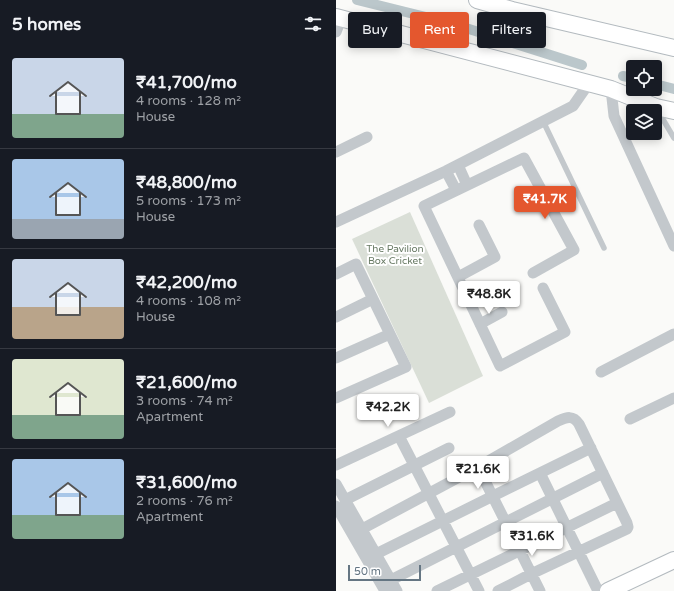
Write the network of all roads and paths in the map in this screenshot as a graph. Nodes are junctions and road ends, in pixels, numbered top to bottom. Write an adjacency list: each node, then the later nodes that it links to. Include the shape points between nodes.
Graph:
1 (477, 0): 3 (street)
2 (338, 23): 4 (street)
3 (674, 48)
4 (589, 83): 5 (street); 10 (street, via 574,106)
5 (611, 89): 6 (street); 19 (street, via 614,116)
6 (648, 104)
7 (662, 108): 8 (street)
8 (674, 111)
9 (662, 117): 12 (lane)
10 (543, 121): 15 (street); 20 (lane)
11 (367, 136): 13 (street)
12 (674, 138)
13 (336, 152)
14 (446, 171): 15 (street); 16 (street); 17 (street)
15 (462, 175): 16 (street); 21 (street, via 524,158 574,250)
16 (454, 186): 23 (street, via 424,206)
17 (336, 222)
18 (479, 225): 23 (street, via 495,257)
19 (674, 246)
20 (604, 248)
21 (533, 273)
22 (336, 274): 25 (street, via 356,264)
23 (458, 277): 28 (street)
24 (543, 288): 28 (street, via 565,332 500,366)
25 (373, 299): 27 (street); 29 (street)
26 (502, 312): 28 (street)
27 (336, 317)
28 (480, 324)
29 (390, 334): 31 (street); 33 (street, via 406,367)
30 (674, 334): 32 (street)
31 (336, 358)
32 (601, 372)
33 (336, 398)
34 (674, 398): 36 (street)
35 (450, 412): 37 (street)
36 (630, 419)
37 (399, 436): 40 (street); 41 (street)
38 (449, 448): 41 (street)
39 (591, 448): 42 (street, via 576,419 566,418); 43 (street); 44 (street)
40 (336, 465)
41 (414, 465): 46 (street); 49 (street)
42 (478, 467): 46 (street); 47 (street)
43 (540, 473): 47 (street); 48 (street)
44 (602, 473): 48 (street); 50 (street)
45 (336, 484): 49 (street)
46 (429, 493): 51 (street); 54 (street)
47 (493, 496): 51 (street); 52 (street)
48 (552, 498): 52 (street); 53 (street)
49 (340, 503): 54 (street); 60 (street)
50 (617, 503): 53 (street); 57 (street, via 627,523 627,529)
51 (443, 521): 55 (street); 58 (street)
52 (506, 522): 55 (street); 56 (street)
53 (567, 527): 56 (street); 57 (street)
54 (362, 530): 58 (street)
55 (456, 547): 62 (street); 63 (street)
56 (520, 550): 61 (street); 62 (street)
57 (579, 552): 61 (street); 70 (street)
58 (376, 554): 60 (street)
59 (674, 560): 71 (street)
60 (379, 570): 63 (street); 64 (street)
61 (531, 574): 68 (street); 69 (street)
62 (470, 575): 66 (street); 67 (street)
63 (391, 580): 65 (street)
64 (385, 591)
65 (397, 591)
66 (437, 591)
67 (479, 591)
68 (498, 591)
69 (540, 591)
70 (598, 591)
71 (608, 591)

